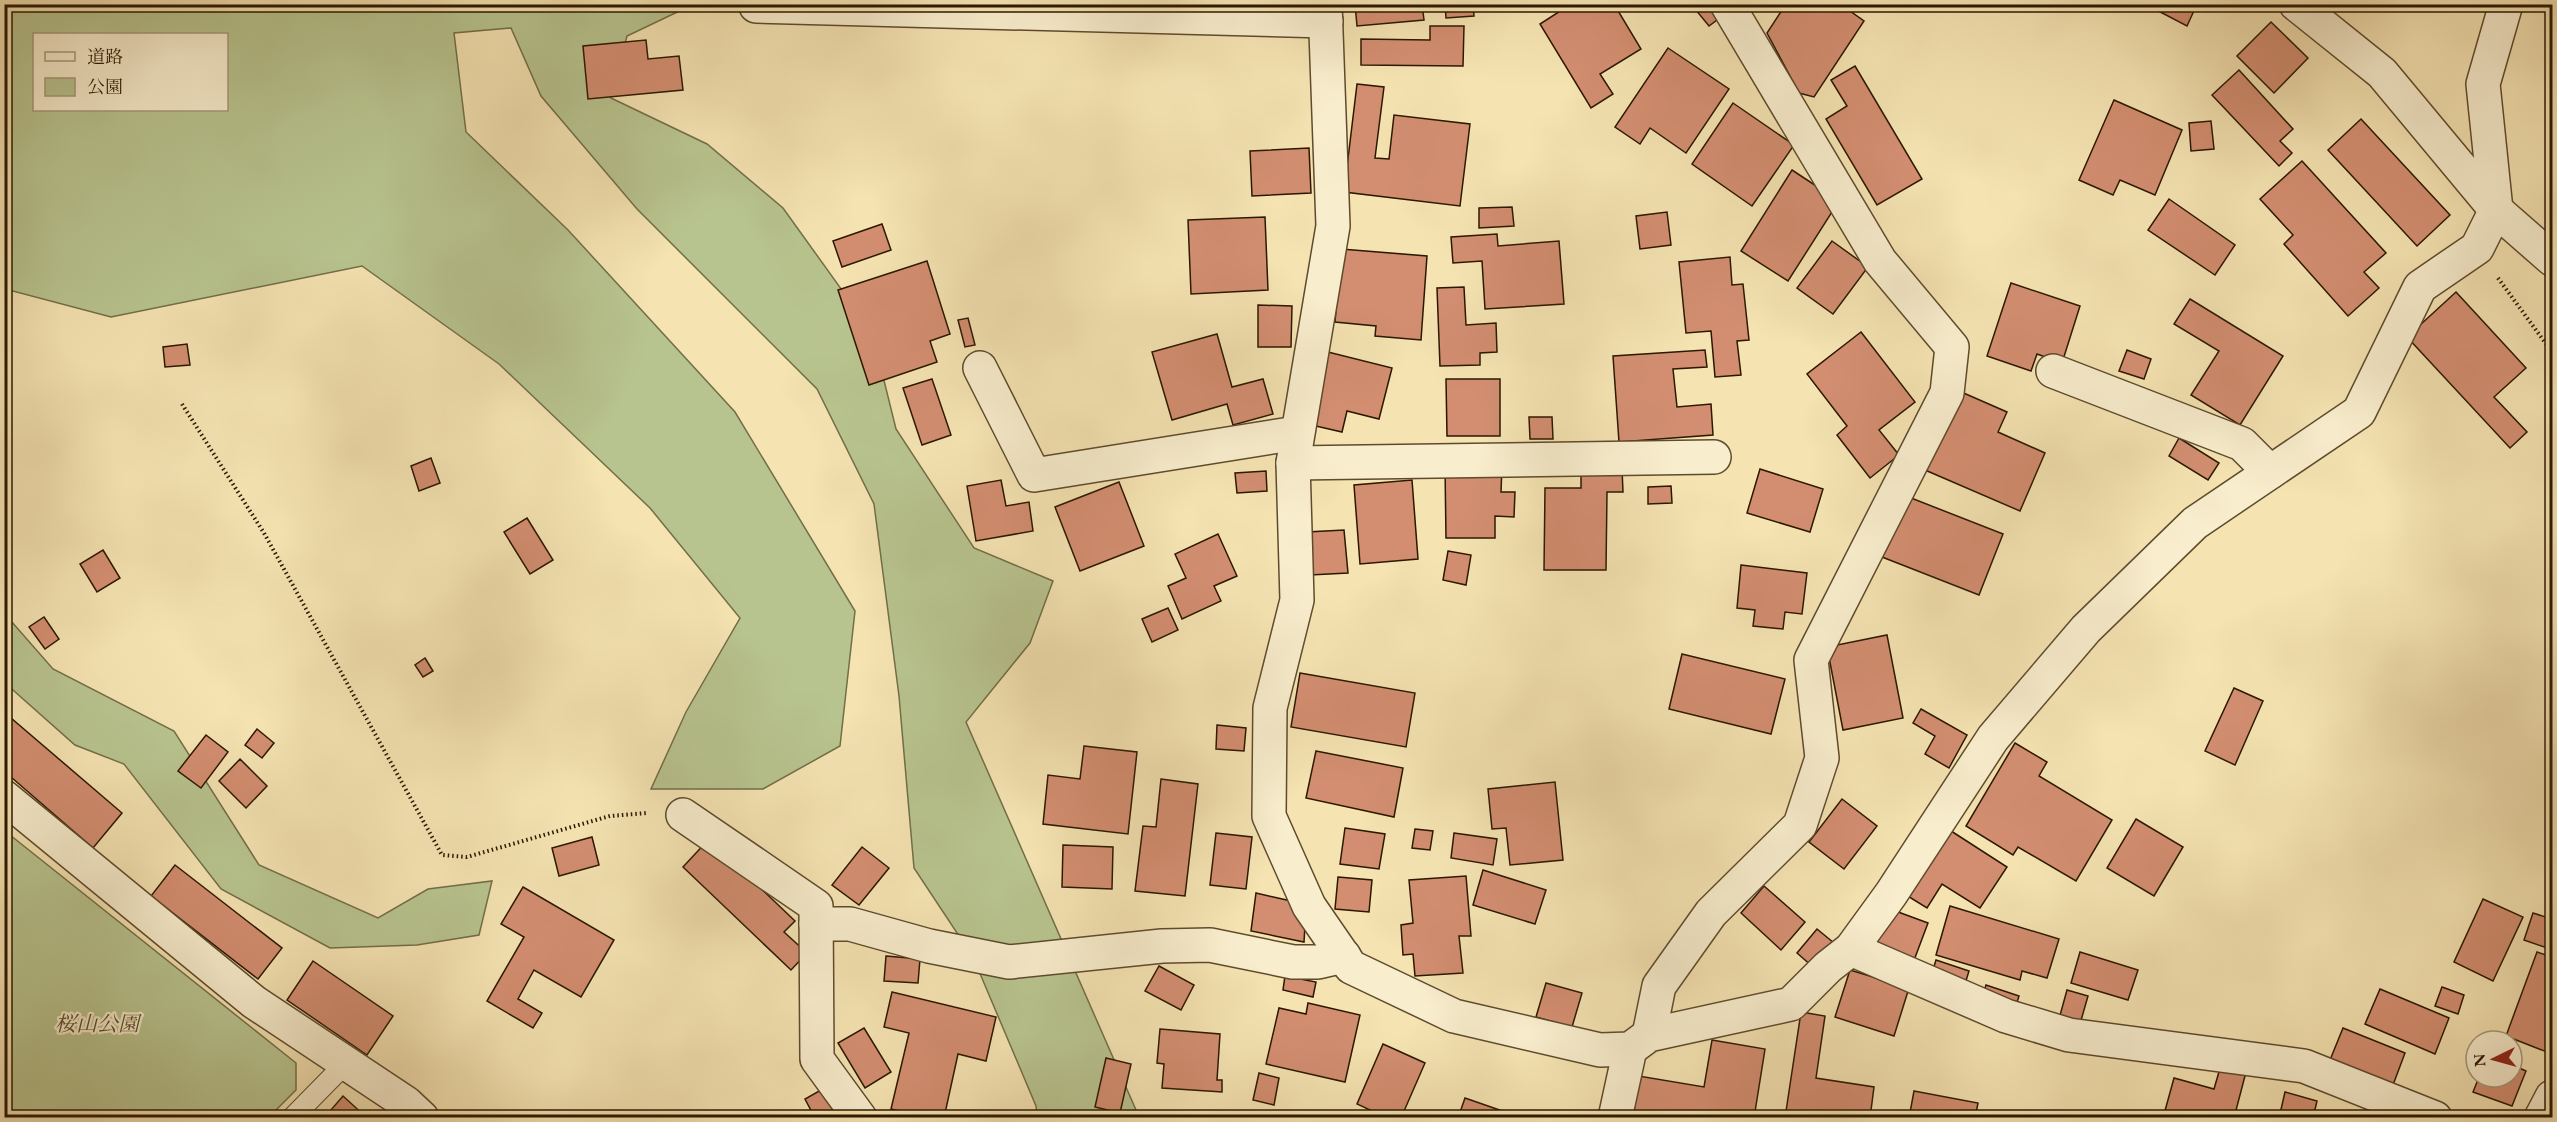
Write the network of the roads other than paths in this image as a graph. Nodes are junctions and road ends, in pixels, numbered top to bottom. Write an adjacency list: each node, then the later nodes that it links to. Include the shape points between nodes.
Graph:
1 (1727, 4): 18 (street, via 1880,261 1952,347 1947,393 1811,660 1822,758 1800,825 1711,913 1659,986)
2 (2296, 4): 6 (street, via 2382,73)
3 (2506, 4): 6 (street, via 2483,84)
4 (756, 6): 5 (street)
5 (1326, 13): 10 (street, via 1333,226)
6 (2496, 210): 7 (street); 12 (street, via 2476,248 2420,287 2359,412)
7 (2553, 259)
8 (980, 368): 10 (street, via 1034,475)
9 (2053, 371): 12 (street, via 2242,444)
10 (1295, 448): 11 (street); 17 (street, via 1297,600 1270,708 1269,816 1309,906)
11 (1714, 457)
12 (2270, 472): 16 (street, via 2195,523 2086,629 1994,738 1892,894)
13 (4, 797): 19 (street, via 254,1002)
14 (683, 815): 15 (street, via 816,906)
15 (816, 924): 17 (street, via 850,924 929,946 1009,962 1162,946 1210,945 1293,962); 23 (street, via 817,1059)
16 (1851, 949): 18 (street, via 1791,1004); 25 (street, via 2006,1016 2069,1035 2304,1066)
17 (1344, 956): 18 (street, via 1351,967 1454,1016 1600,1050)
18 (1640, 1042): 24 (street)
19 (346, 1063): 21 (lane); 22 (street)
20 (2553, 1097): 26 (street)
21 (292, 1118)
22 (422, 1118)
23 (860, 1118)
24 (1615, 1118)
25 (2435, 1118)
26 (2541, 1118)

